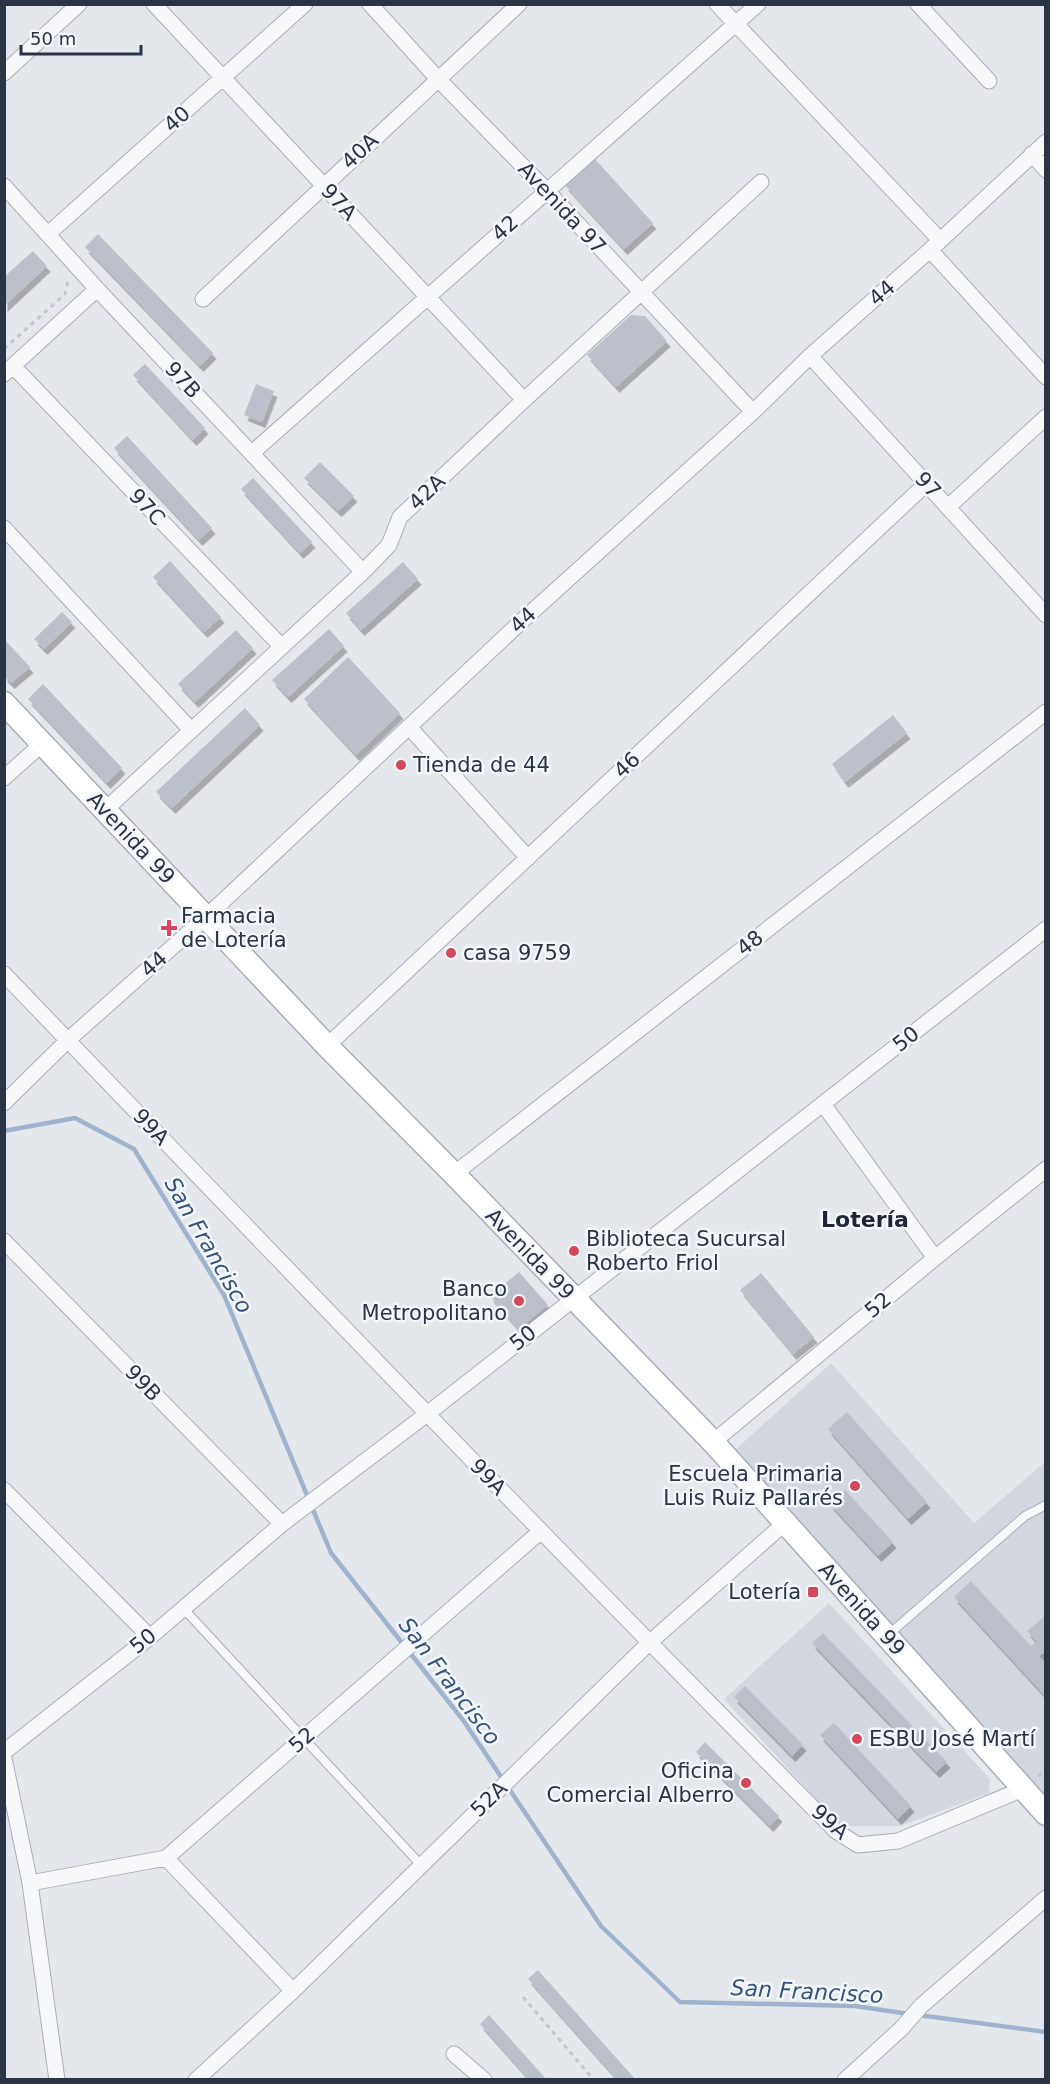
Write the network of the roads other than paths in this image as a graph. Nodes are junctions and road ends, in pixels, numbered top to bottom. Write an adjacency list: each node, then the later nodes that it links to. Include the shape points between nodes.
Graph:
1 (79, 4): 10 (street)
2 (154, 4): 11 (street, 97A)
3 (306, 4): 11 (street, 40)
4 (370, 4): 12 (street, Avenida 97)
5 (519, 4): 12 (street, 40A)
6 (717, 4): 9 (street)
7 (758, 4): 9 (street, 42)
8 (918, 4): 13 (street)
9 (736, 24): 20 (street, 42); 22 (street)
10 (4, 73)
11 (223, 78): 19 (street, 97A); 21 (street, 40)
12 (438, 79): 19 (street, 40A); 20 (street, Avenida 97)
13 (990, 81)
14 (1046, 142): 15 (street, 44)
15 (1032, 154): 16 (street); 22 (street, 44)
16 (1046, 170)
17 (761, 182): 24 (street, 42A)
18 (4, 186): 21 (street, 97B)
19 (324, 186): 25 (street, 97A); 26 (street, 40A)
20 (547, 191): 24 (street, Avenida 97); 25 (street, 42)
21 (48, 234): 23 (street, 97B)
22 (935, 245): 27 (street, 44); 29 (street)
23 (97, 289): 28 (street); 33 (street, 97B)
24 (641, 292): 30 (street, 42A); 31 (street, Avenida 97)
25 (428, 297): 30 (street, 97A); 33 (street, 42)
26 (203, 299)
27 (810, 356): 31 (street, 44); 34 (street, 97)
28 (9, 370): 39 (street, 97C)
29 (1046, 377)
30 (524, 400): 37 (street, 42A, via 399,518 389,545)
31 (753, 411): 42 (street, 44)
32 (1046, 417): 35 (street)
33 (252, 453): 37 (street, 97B)
34 (927, 483): 35 (street, 97); 47 (street, 46)
35 (948, 507): 38 (street, 97)
36 (4, 528): 43 (street)
37 (363, 572): 39 (street, 42A)
38 (1046, 615)
39 (281, 646): 43 (street, 42A)
40 (4, 703): 44 (street, Avenida 99)
41 (1046, 712): 56 (street, 48)
42 (410, 728): 47 (street); 48 (street, 44)
43 (191, 730): 46 (street, 42A)
44 (42, 744): 45 (street); 46 (street, Avenida 99)
45 (4, 778)
46 (105, 810): 48 (street, Avenida 99)
47 (528, 858): 52 (street, 46)
48 (205, 918): 51 (street, 44); 52 (street, Avenida 99)
49 (1046, 929): 54 (street, 50)
50 (4, 974): 51 (street, 99A)
51 (68, 1040): 53 (street, 44); 60 (street, 99A)
52 (327, 1046): 56 (street, Avenida 99)
53 (4, 1103)
54 (823, 1104): 58 (street); 59 (street, 50)
55 (1046, 1169): 58 (street, 52)
56 (453, 1173): 59 (street, Avenida 99)
57 (4, 1241): 64 (street, 99B)
58 (934, 1258): 61 (street, 52)
59 (572, 1299): 60 (street, 50); 61 (street, Avenida 99)
60 (427, 1414): 64 (street, 50); 66 (street, 99A)
61 (713, 1442): 65 (street, Avenida 99)
62 (4, 1490): 69 (street)
63 (1046, 1505): 68 (lane, via 1025,1516)
64 (282, 1524): 67 (street, 50)
65 (785, 1524): 68 (street, Avenida 99); 70 (street, 52A)
66 (541, 1531): 70 (street, 99A); 71 (street, 52)
67 (183, 1608): 69 (street, 50); 71 (lane)
68 (886, 1636): 74 (street, Avenida 99)
69 (150, 1637): 72 (street, 50)
70 (649, 1642): 74 (street, 99A, via 836,1831 858,1845 898,1840); 77 (street, 52A)
71 (303, 1739): 76 (street, 52); 77 (lane)
72 (4, 1752)
73 (4, 1758): 78 (street)
74 (1023, 1789): 75 (street, Avenida 99)
75 (1046, 1814)
76 (166, 1858): 78 (street); 80 (street)
77 (421, 1865): 80 (street, 52A)
78 (30, 1883): 82 (street)
79 (1046, 1898): 85 (street, via 921,2006)
80 (293, 1991): 83 (street, 52A)
81 (454, 2054): 84 (street)
82 (57, 2079)
83 (196, 2079)
84 (484, 2079)
85 (845, 2079)

